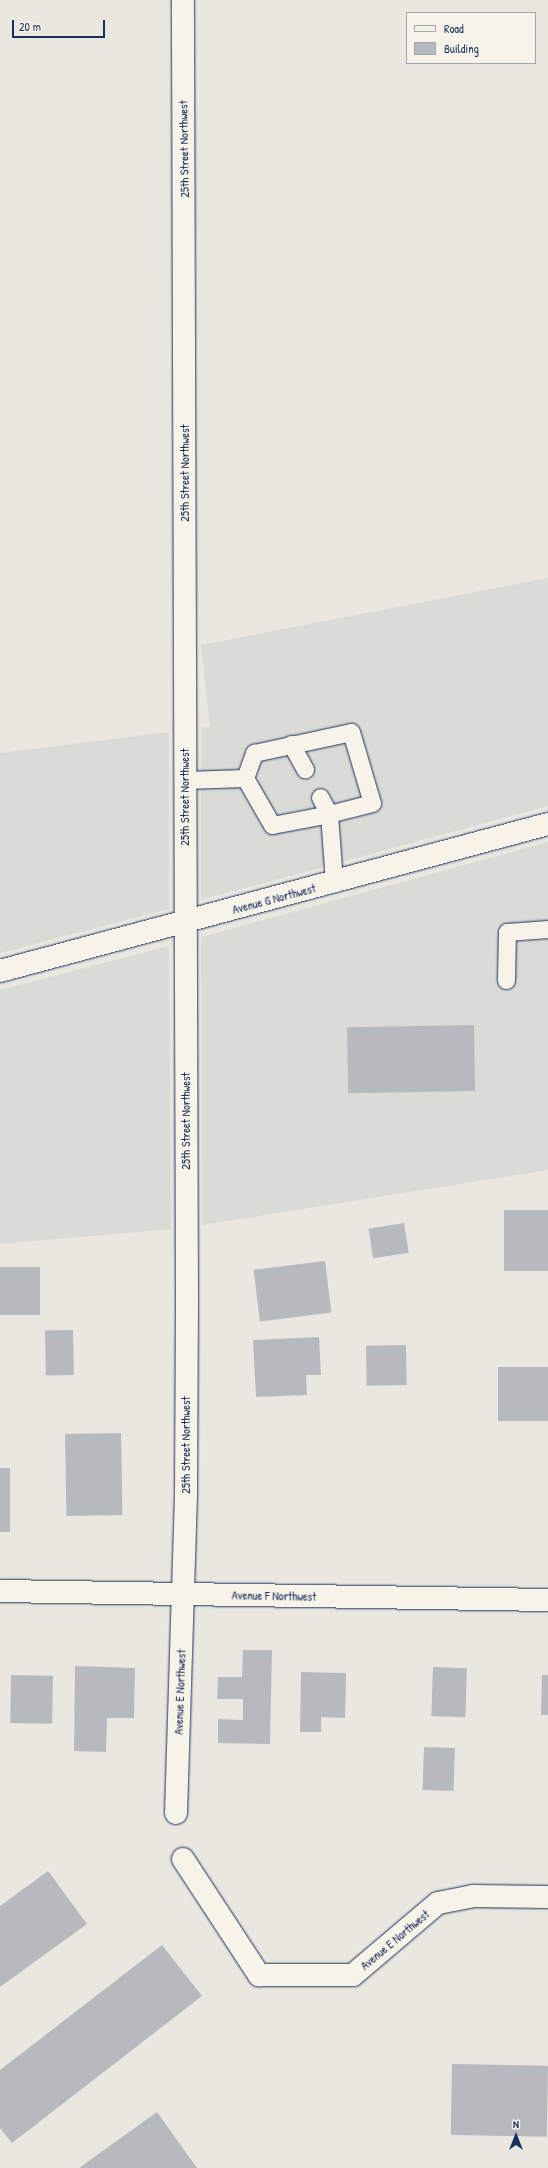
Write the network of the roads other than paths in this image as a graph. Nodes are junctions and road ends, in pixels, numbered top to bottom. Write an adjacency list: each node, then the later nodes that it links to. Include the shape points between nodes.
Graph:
1 (183, 0): 5 (street, 25th Street Northwest)
2 (291, 744): 3 (lane); 4 (lane, via 254,753); 7 (lane, via 351,732 372,803)
3 (305, 769)
4 (245, 778): 5 (lane); 7 (lane, via 272,825)
5 (185, 780): 10 (street, 25th Street Northwest)
6 (320, 797): 7 (lane)
7 (329, 814): 9 (lane)
8 (548, 824): 9 (street, Avenue G Northwest)
9 (334, 882): 10 (street, Avenue G Northwest)
10 (185, 923): 12 (street, Avenue G Northwest); 15 (street, 25th Street Northwest, via 187,1303)
11 (548, 929): 13 (lane, via 507,932)
12 (0, 971)
13 (506, 980)
14 (0, 1591): 15 (street, Avenue F Northwest)
15 (183, 1595): 16 (street, Avenue F Northwest); 17 (street, Avenue E Northwest)
16 (548, 1600)
17 (176, 1813)
18 (183, 1859): 19 (street, Avenue E Northwest, via 258,1975 353,1975 438,1903 473,1896)
19 (548, 1897)

